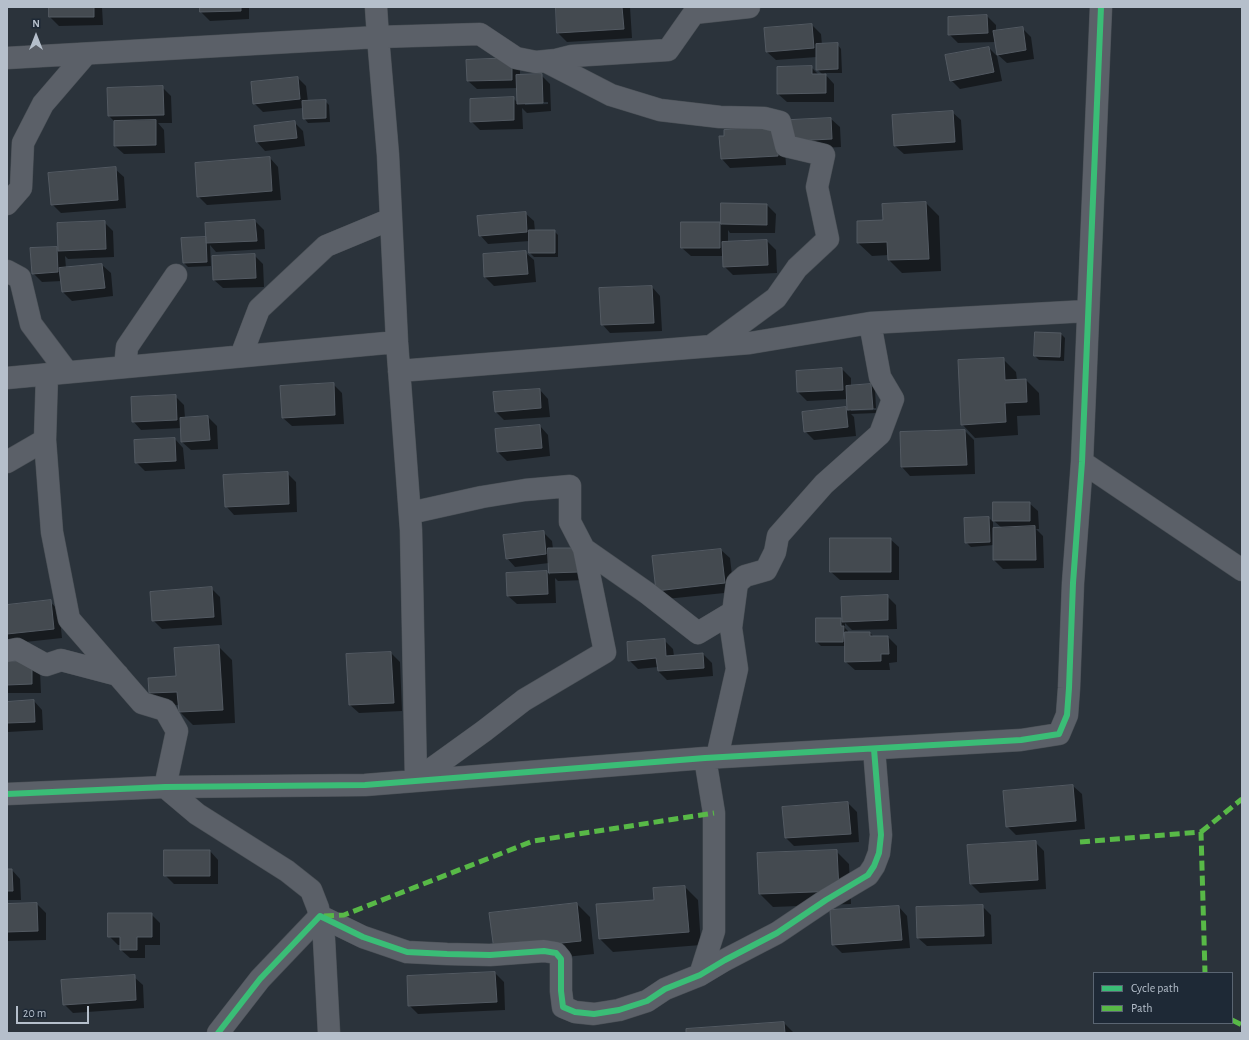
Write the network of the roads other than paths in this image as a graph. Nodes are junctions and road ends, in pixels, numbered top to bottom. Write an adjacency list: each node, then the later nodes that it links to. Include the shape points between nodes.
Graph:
1 (376, 7): 4 (street)
2 (749, 7): 7 (street, via 694,13 668,50 572,56)
3 (1100, 7): 12 (street)
4 (378, 37): 5 (street); 7 (street, via 480,34 516,58); 9 (street)
5 (86, 54): 6 (street); 8 (street, via 43,104 23,143 21,188)
6 (7, 58)
7 (545, 61): 15 (street, via 611,95 660,110 720,117 764,118 780,122 786,146 824,155 817,187 828,239 797,268 776,298)
8 (7, 204)
9 (391, 219): 14 (street); 16 (street, via 326,246 258,309)
10 (7, 271): 19 (street, via 20,278 31,324)
11 (176, 275): 17 (street, via 127,347)
12 (1087, 311): 13 (street); 24 (street)
13 (870, 323): 15 (street, via 750,343); 28 (street, via 880,377 893,399 880,434 824,484 778,536 775,552 766,570 745,576 737,583)
14 (397, 342): 16 (street); 18 (street)
15 (711, 346): 18 (street)
16 (241, 356): 17 (street)
17 (125, 366): 19 (street)
18 (399, 371): 25 (street)
19 (57, 373): 20 (street); 22 (street)
20 (16, 377): 21 (street)
21 (7, 394)
22 (45, 440): 23 (street); 30 (street, via 52,532 69,619)
23 (7, 462)
24 (1082, 462): 27 (street); 31 (street, via 1067,715 1059,734 1021,740)
25 (410, 513): 26 (street, via 482,497 570,486 570,522); 33 (street)
26 (584, 549): 28 (street, via 698,632); 33 (street, via 605,652 524,700)
27 (1242, 570)
28 (733, 612): 32 (street, via 731,628 737,669)
29 (7, 651): 30 (street, via 17,649 46,664 61,660)
30 (118, 676): 34 (street, via 142,703 165,710 177,731)
31 (874, 749): 32 (street); 37 (street, via 881,835 879,854 868,875 777,933)
32 (711, 758): 33 (street); 37 (street, via 714,813 714,931)
33 (416, 780): 34 (street, via 365,784)
34 (165, 787): 35 (street); 36 (street, via 197,814 287,871 311,890)
35 (7, 794)
36 (320, 916): 37 (street, via 363,937 407,952 490,955 544,951 556,953 561,959 563,1007 575,1012 594,1014 619,1010 647,1001 665,989); 38 (street, via 260,979); 39 (street, via 324,939)
37 (700, 976)
38 (218, 1033)
39 (329, 1033)

